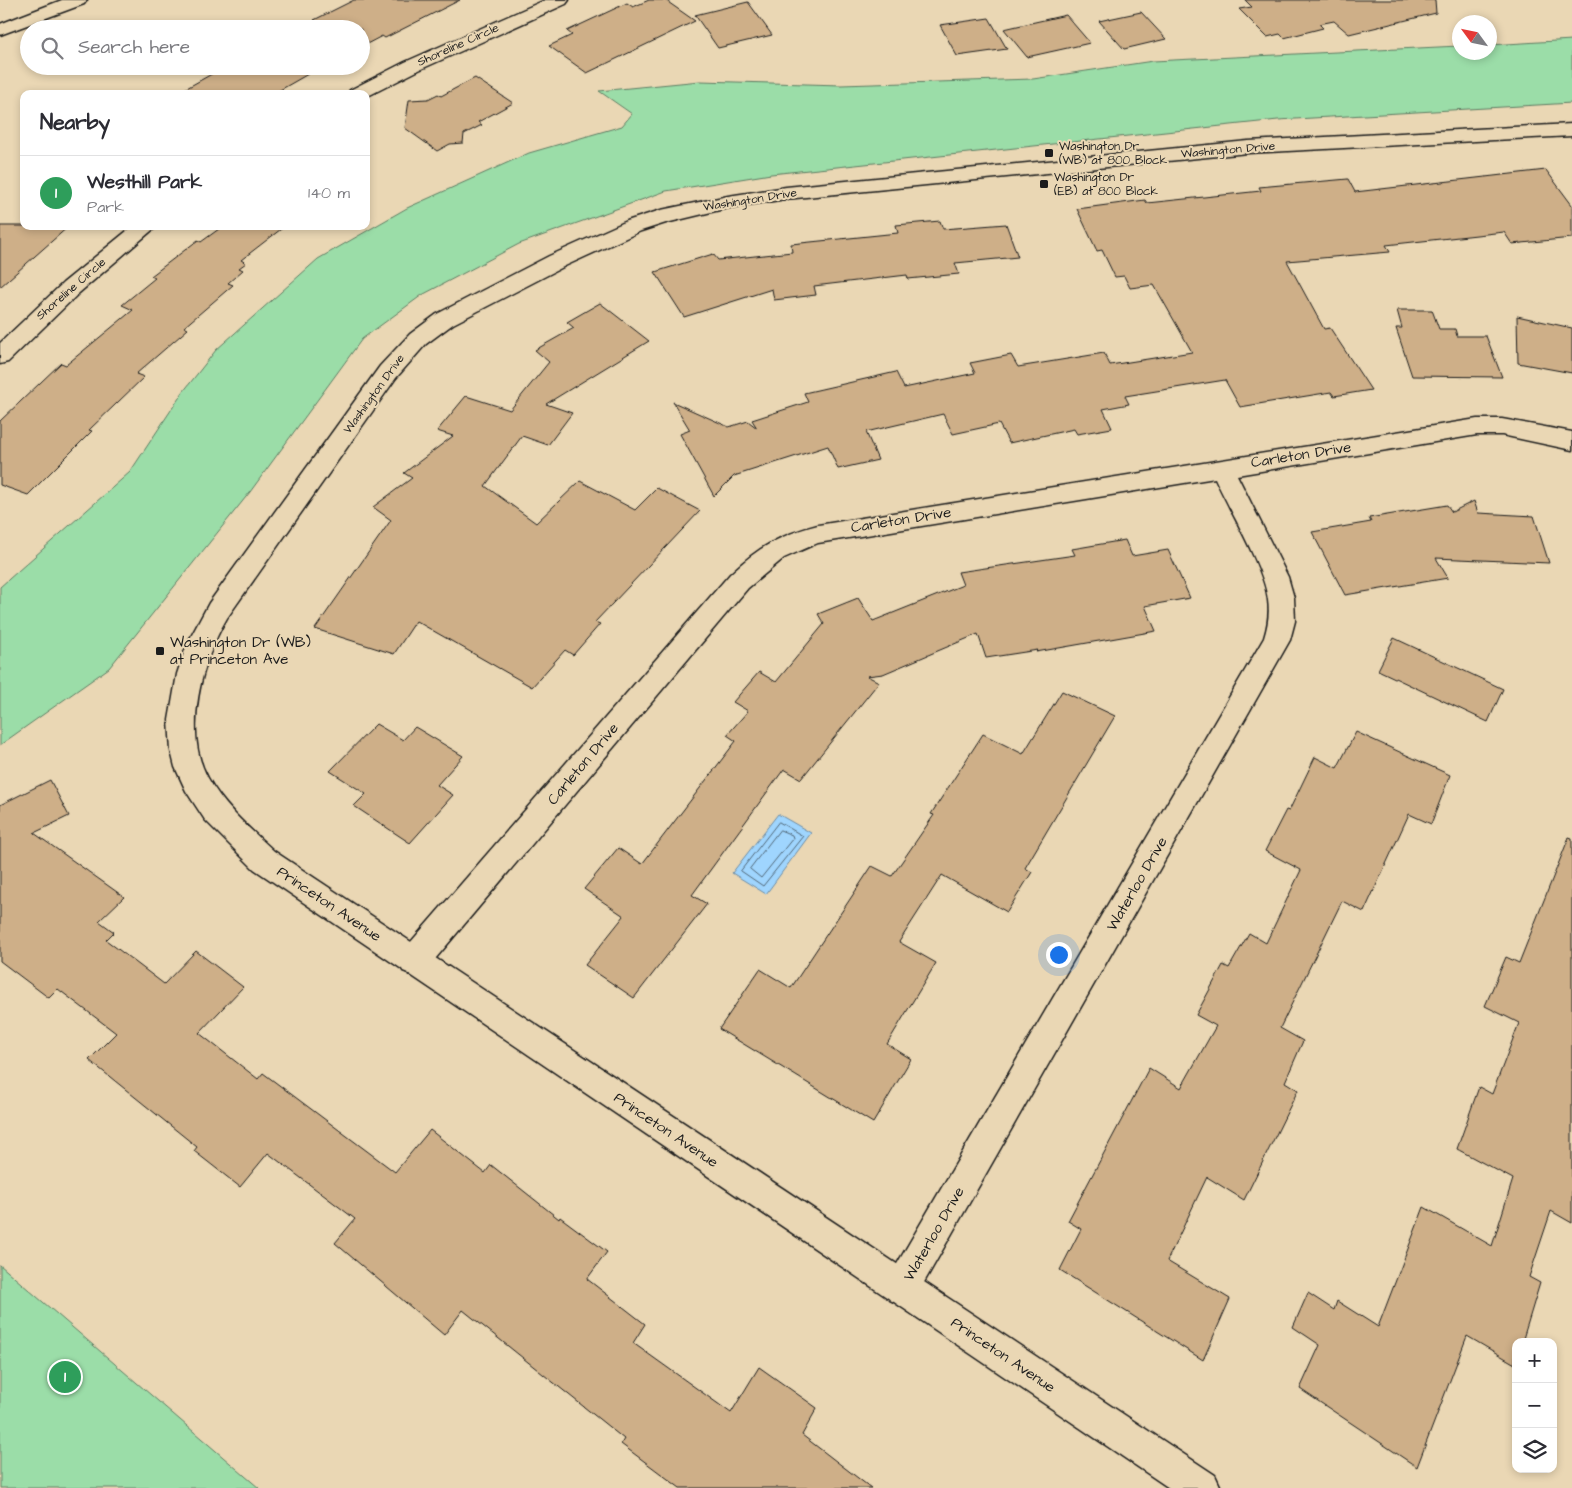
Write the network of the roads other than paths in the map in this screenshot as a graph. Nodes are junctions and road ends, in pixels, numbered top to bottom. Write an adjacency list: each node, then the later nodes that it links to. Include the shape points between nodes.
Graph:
1 (78, 0): 3 (street)
2 (560, 0): 6 (street, Shoreline Circle)
3 (26, 20)
4 (20, 22): 5 (street)
5 (0, 30)
6 (365, 90)
7 (1572, 130): 12 (street, Washington Drive, via 1248,147 786,193 676,213 612,234 445,319 406,351 208,628 186,686)
8 (142, 230): 9 (street, Shoreline Circle, via 87,274)
9 (0, 356)
10 (1572, 441): 11 (street, Carleton Drive, via 1502,427 1477,428)
11 (1221, 467): 13 (street, Carleton Drive, via 818,534 774,549 739,581); 14 (street, Waterloo Drive, via 1275,577 1281,598 1282,621 1277,640)
12 (183, 727): 13 (street, Princeton Avenue, via 185,753 197,784 237,836 264,860)
13 (414, 961): 14 (street, Princeton Avenue)
14 (902, 1288): 15 (street, Princeton Avenue)
15 (1202, 1488)

